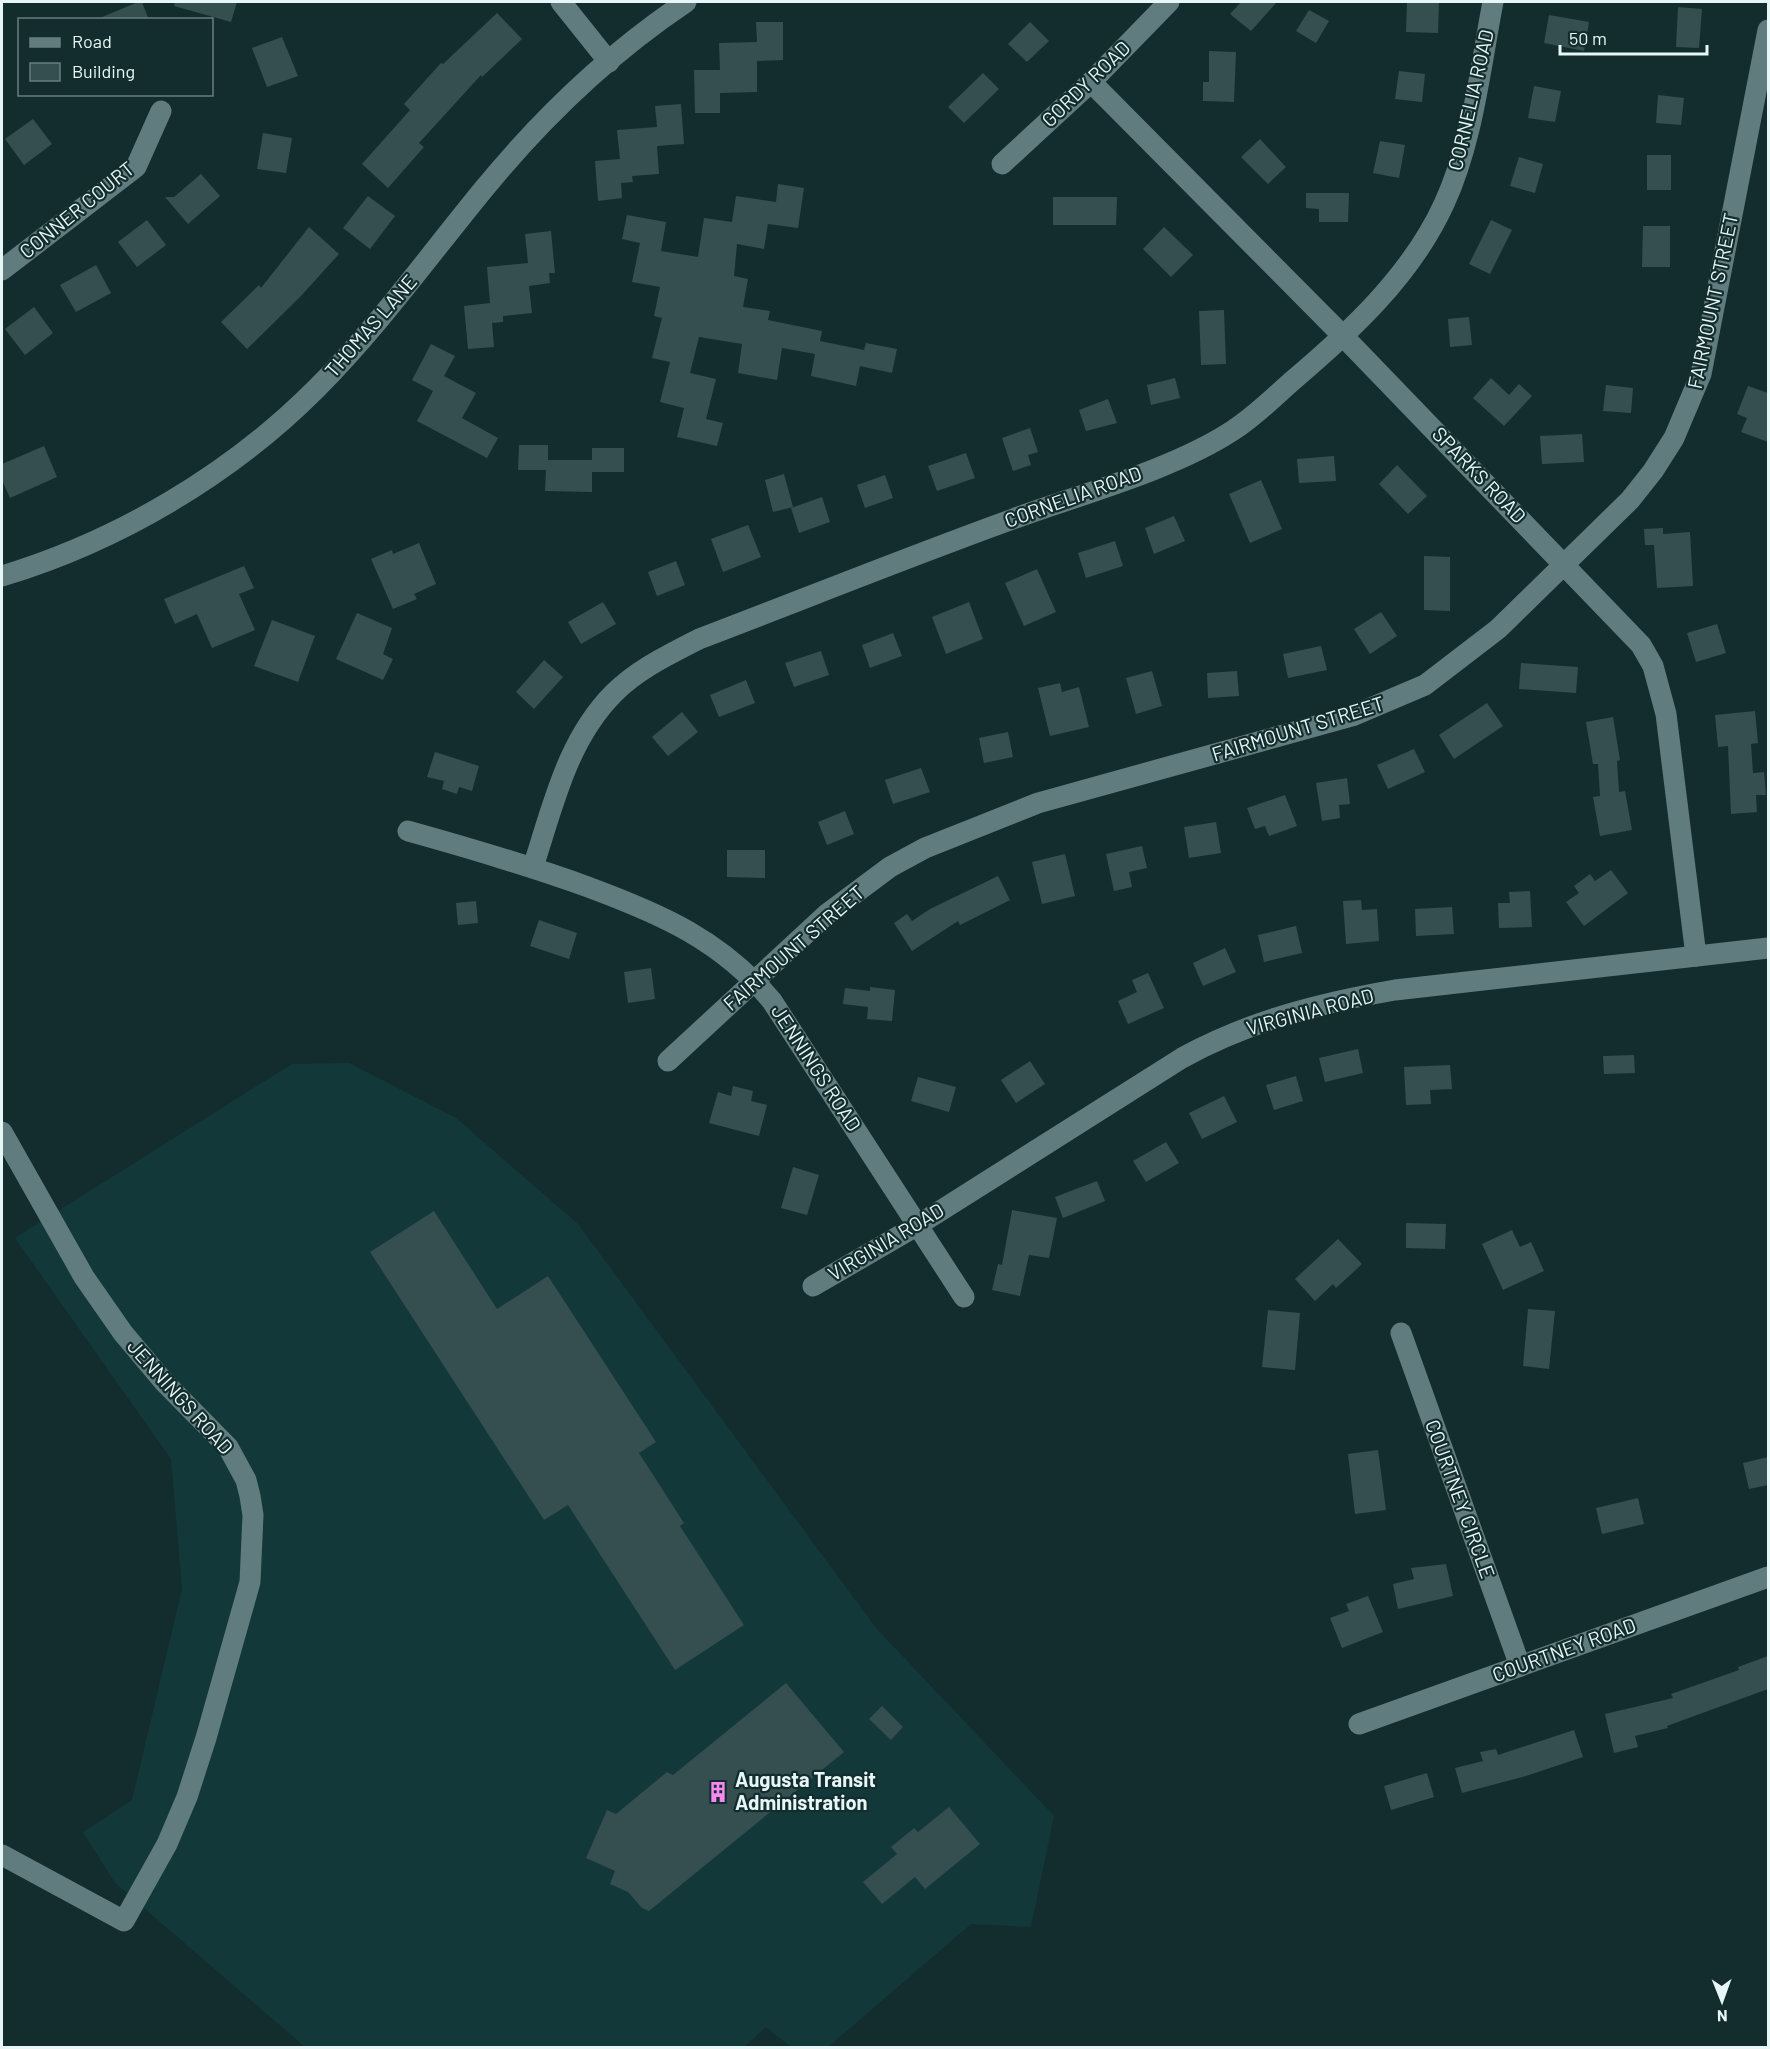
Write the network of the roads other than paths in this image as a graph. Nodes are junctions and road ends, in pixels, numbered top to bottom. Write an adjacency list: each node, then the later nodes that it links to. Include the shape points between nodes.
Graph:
1 (561, 2): 6 (street)
2 (686, 2): 6 (street, THOMAS LANE)
3 (1169, 2): 7 (street, GORDY ROAD)
4 (1493, 2): 12 (street, CORNELIA ROAD, via 1466,140 1445,202 1428,236 1405,268)
5 (1768, 30): 9 (street, FAIRMOUNT STREET)
6 (609, 62): 14 (street, THOMAS LANE, via 519,147 363,338 316,390 266,436 150,514)
7 (1091, 82): 10 (street, GORDY ROAD); 12 (street, SPARKS ROAD)
8 (161, 111): 11 (street, CONNER COURT, via 136,167)
9 (1761, 112): 13 (street, FAIRMOUNT STREET, via 1701,374 1688,409 1653,471)
10 (1002, 164)
11 (2, 270)
12 (1344, 337): 13 (street, SPARKS ROAD); 16 (street, CORNELIA ROAD, via 1252,417 1213,442 1167,463 699,639 659,659 615,692 585,728 568,761)
13 (1566, 565): 18 (street, SPARKS ROAD, via 1626,626 1656,674 1666,714); 19 (street, FAIRMOUNT STREET, via 1498,629 1425,685 1352,716 1038,803 925,848 890,867 827,914)
14 (2, 576)
15 (408, 831): 16 (street, JENNINGS ROAD)
16 (533, 867): 19 (street, JENNINGS ROAD, via 652,911 724,953)
17 (1768, 948): 18 (street, VIRGINIA ROAD)
18 (1696, 956): 22 (street, VIRGINIA ROAD, via 1395,990 1278,1016 1211,1042 1182,1058)
19 (755, 980): 20 (street, FAIRMOUNT STREET); 22 (street, JENNINGS ROAD)
20 (668, 1061)
21 (2, 1132): 29 (street, JENNINGS ROAD, via 84,1277 123,1333 228,1447 246,1480 253,1515 250,1582 188,1797 124,1921)
22 (918, 1225): 23 (street, VIRGINIA ROAD); 24 (street, JENNINGS ROAD)
23 (813, 1286)
24 (964, 1297)
25 (1401, 1333): 27 (street, COURTNEY CIRCLE)
26 (1768, 1577): 27 (street, COURTNEY ROAD)
27 (1520, 1665): 28 (street, COURTNEY ROAD)
28 (1359, 1724)
29 (2, 1855)

